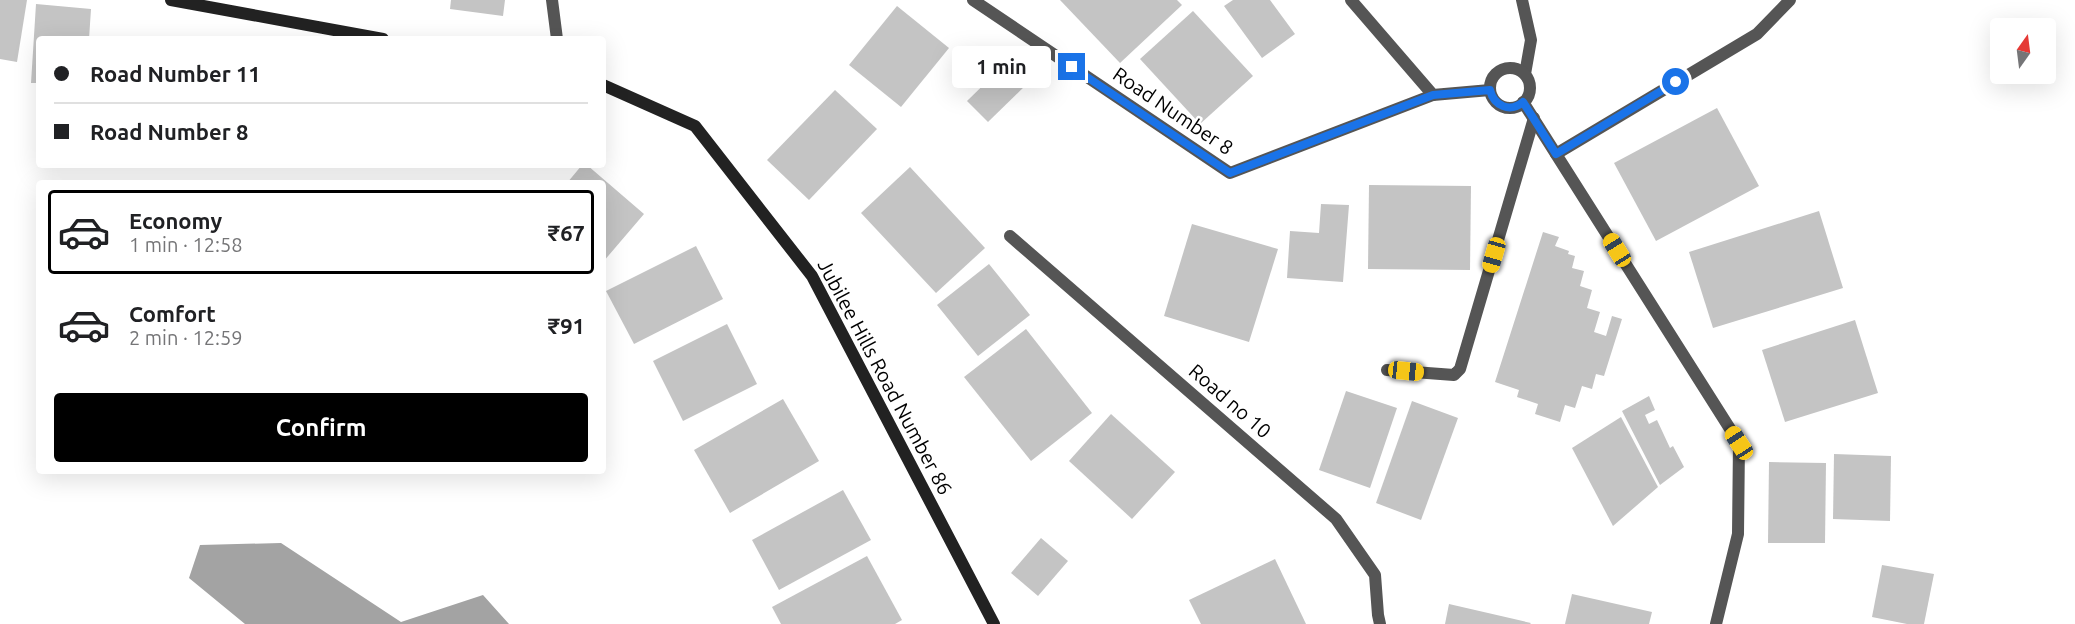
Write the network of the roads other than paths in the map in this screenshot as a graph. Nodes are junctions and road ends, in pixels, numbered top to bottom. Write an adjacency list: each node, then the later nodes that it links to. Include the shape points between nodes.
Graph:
1 (171, 0): 7 (street)
2 (552, 0): 8 (street)
3 (973, 0): 12 (street, Road Number 8, via 1230,173)
4 (1352, 0): 12 (street)
5 (1522, 0): 9 (street, via 1531,40)
6 (1790, 0): 15 (street, via 1757,34)
7 (367, 36)
8 (557, 36)
9 (1525, 74): 11 (street, via 1517,69 1503,69 1493,77); 13 (street, via 1529,91)
10 (606, 86): 18 (street, Jubilee Hills Road Number 86, via 695,126 812,276)
11 (1490, 90): 12 (street); 13 (street, via 1495,101 1506,107)
12 (1433, 95)
13 (1523, 102): 14 (street)
14 (1534, 118): 15 (street); 17 (street, via 1460,369 1454,375)
15 (1556, 154): 20 (street, via 1739,443 1738,534)
16 (1010, 236): 19 (street, Road no 10, via 1336,519 1375,574)
17 (1388, 370)
18 (994, 624)
19 (1380, 624)
20 (1716, 624)

